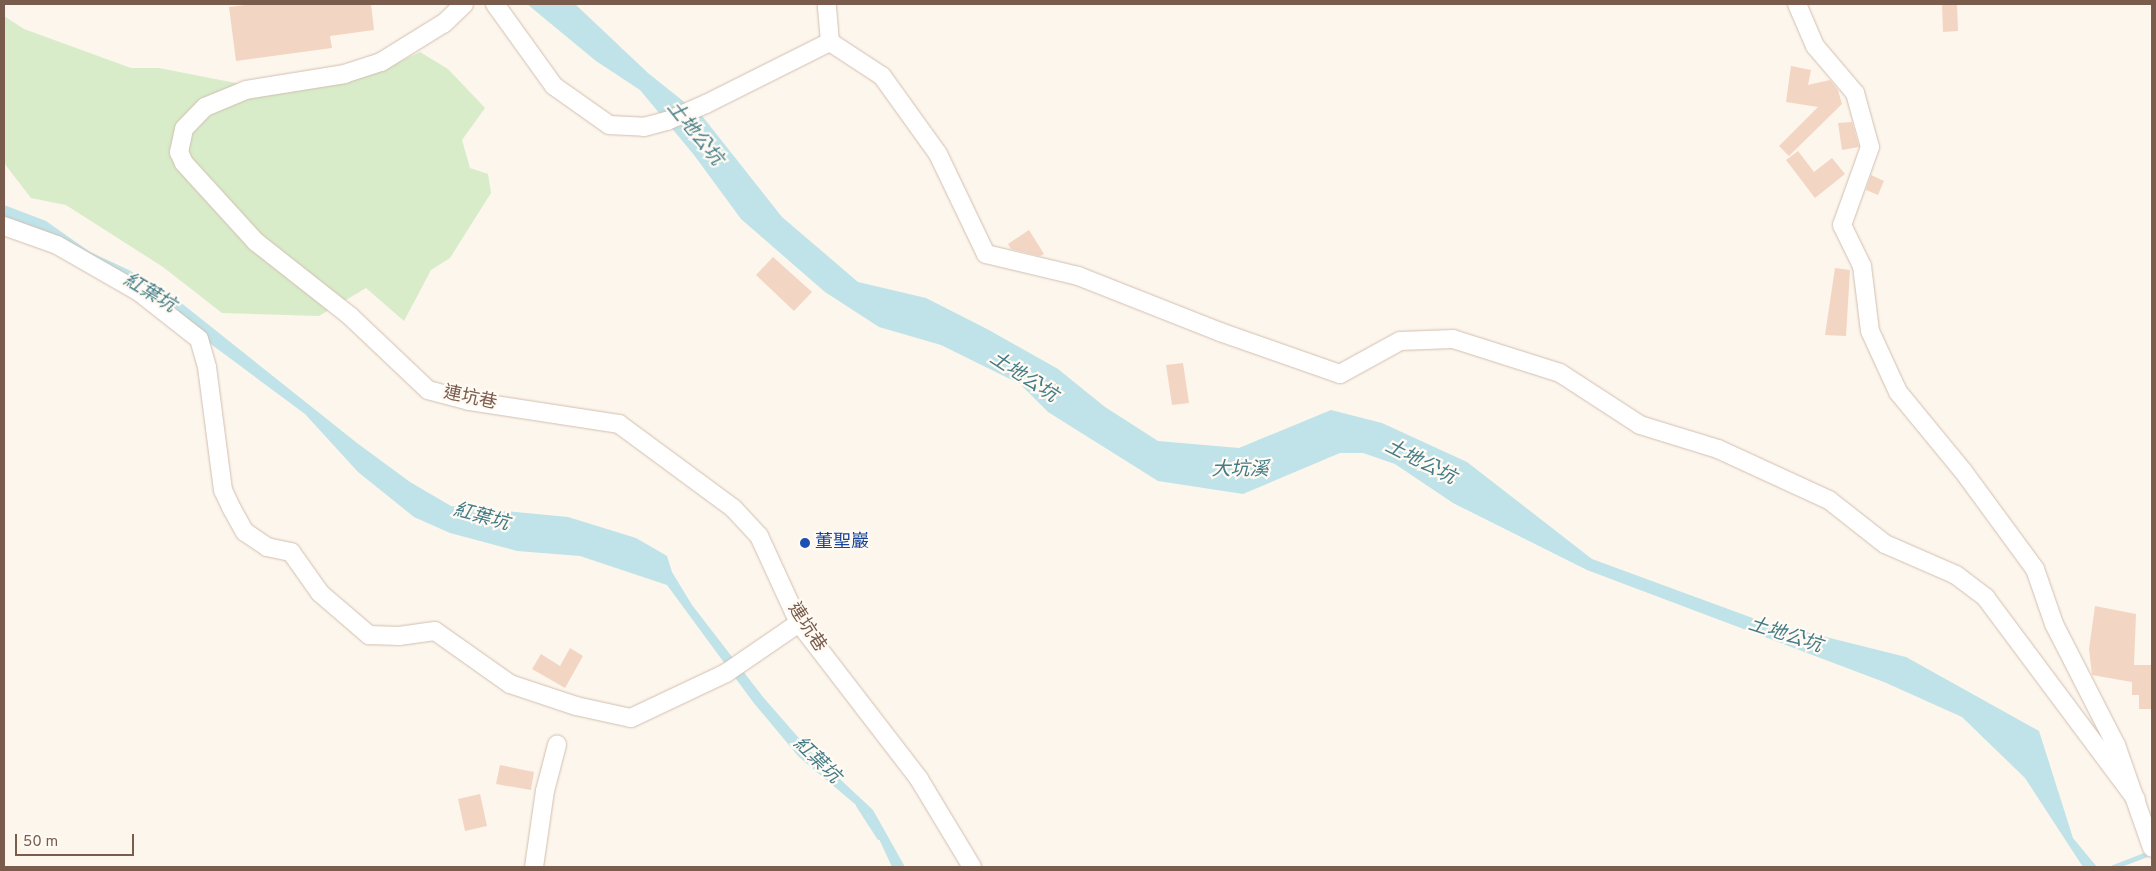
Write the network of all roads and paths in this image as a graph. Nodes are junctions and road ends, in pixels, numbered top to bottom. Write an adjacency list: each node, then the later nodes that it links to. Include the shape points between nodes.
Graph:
1 (464, 4): 7 (street, 連坑巷, via 444,23 381,62 345,74 246,90 205,107 184,130 179,152 184,163 256,242 350,316 428,390 469,401 619,424 725,502 759,536)
2 (495, 4): 5 (street, via 554,86 609,125 644,127 667,121)
3 (827, 4): 5 (street)
4 (1797, 4): 9 (street, via 1815,46 1855,94 1870,147 1842,225 1862,266 1870,331 1898,392 1963,471 2035,569 2054,624 2116,746)
5 (830, 42): 9 (street, via 882,76 938,154 986,254 1078,276 1220,332 1340,374 1400,341 1452,339 1560,373 1640,425 1718,449 1829,500 1885,544 1956,575 1986,598)
6 (4, 226): 7 (street, via 57,245 139,292 200,339 207,367 223,490 232,509 246,532 267,547 291,552 320,593 369,635 399,636 436,631 510,684 576,706 631,718 726,673)
7 (799, 623): 12 (street, 連坑巷, via 919,779)
8 (557, 745): 11 (street, via 545,791)
9 (2136, 799): 10 (street)
10 (2152, 848)
11 (534, 867)
12 (972, 867)

